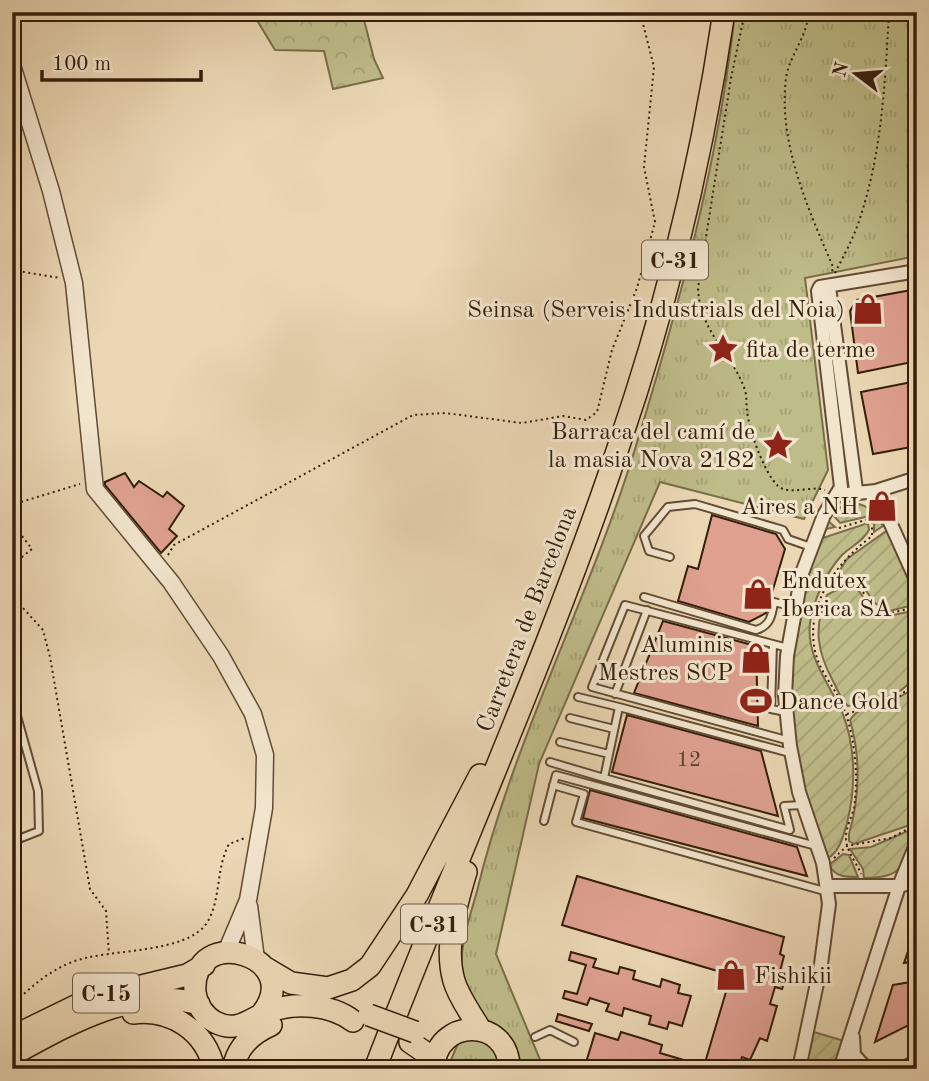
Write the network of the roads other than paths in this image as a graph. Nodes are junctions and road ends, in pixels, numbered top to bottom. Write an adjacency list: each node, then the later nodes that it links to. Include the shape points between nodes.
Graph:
1 (724, 12): 5 (highway, Carretera de Barcelona / C-31, via 686,219)
2 (12, 65): 41 (street, via 74,283 94,480 103,501 160,568 221,656 253,715 266,758 260,834)
3 (917, 271): 4 (street)
4 (829, 287): 7 (street); 9 (street, via 818,290 840,467)
5 (618, 448): 30 (highway, Carretera de Barcelona / C-31); 32 (highway, via 610,452)
6 (917, 478): 8 (street)
7 (856, 491): 8 (street); 9 (street)
8 (876, 491): 12 (street)
9 (835, 497): 10 (street)
10 (811, 547): 11 (lane, via 788,538 783,530 695,504 668,507 644,536 649,551); 14 (street)
11 (670, 556)
12 (917, 582)
13 (644, 597): 14 (lane, via 756,630 771,619 774,602)
14 (794, 607): 17 (street)
15 (647, 610): 16 (lane); 18 (lane); 18 (lane, via 625,605 592,687)
16 (773, 644): 17 (lane); 22 (lane, via 771,709)
17 (788, 648): 22 (street)
18 (615, 694): 26 (lane)
19 (578, 697): 21 (lane)
20 (12, 698): 35 (lane, via 38,791 39,831 16,840)
21 (619, 707): 24 (lane); 26 (lane)
22 (786, 712): 26 (street)
23 (570, 718): 24 (lane)
24 (614, 729): 27 (lane)
25 (560, 742): 27 (lane)
26 (791, 747): 33 (street)
27 (609, 754): 29 (lane)
28 (550, 762): 29 (lane)
29 (604, 778): 33 (lane, via 790,830 784,806)
30 (491, 779): 49 (highway, via 493,793 463,882 451,941 454,981); 65 (highway, Carretera de Barcelona / C-31)
31 (553, 785): 34 (lane); 37 (lane, via 556,775); 40 (lane, via 584,794 576,822)
32 (470, 794): 44 (highway, via 417,895 370,966 352,980 328,988 291,982); 64 (highway)
33 (803, 805): 37 (street)
34 (544, 821)
35 (12, 824)
36 (917, 842): 39 (street)
37 (817, 846): 40 (street)
38 (917, 881): 39 (street)
39 (899, 886): 40 (street); 50 (street)
40 (828, 889): 67 (street, via 821,964)
41 (248, 900): 42 (street); 44 (street)
42 (226, 952): 43 (highway, C-15); 44 (highway, C-15, via 240,952)
43 (204, 965): 45 (highway, via 196,984); 52 (highway, C-15, via 187,975 92,998)
44 (263, 968): 47 (highway, via 270,998); 48 (highway, C-15, via 296,993)
45 (205, 1012): 46 (highway, C-15, via 183,1000 152,999); 47 (highway, C-15, via 235,1027); 62 (highway, via 222,1045)
46 (97, 1013): 56 (highway, C-15); 61 (highway, via 146,1011 174,1018 202,1041)
47 (260, 1016): 48 (highway, C-15, via 305,1006)
48 (362, 1020): 53 (highway, C-15); 63 (highway, via 316,1016 277,1022 254,1033)
49 (480, 1029): 51 (highway, C-15, via 465,1028); 59 (highway, via 499,1040)
50 (853, 1029): 60 (street, via 855,1055); 68 (street)
51 (451, 1034): 53 (highway, C-15); 66 (highway, C-15, via 438,1050)
52 (12, 1037)
53 (413, 1037): 66 (highway, C-15)
54 (535, 1038): 55 (lane, via 550,1030)
55 (574, 1042)
56 (12, 1055)
57 (917, 1063): 58 (street)
58 (902, 1065)
59 (512, 1066)
60 (871, 1066)
61 (214, 1069)
62 (223, 1069)
63 (233, 1069)
64 (360, 1069)
65 (375, 1069)
66 (434, 1069)
67 (799, 1069)
68 (840, 1069)

